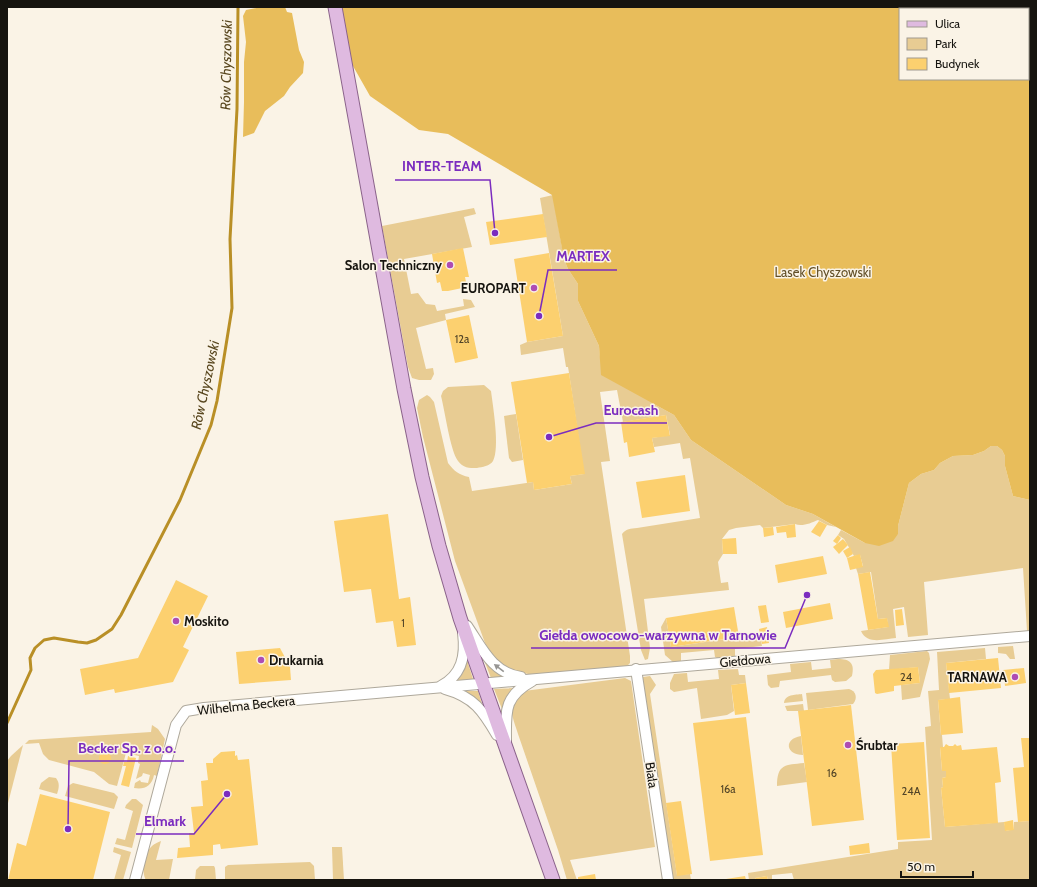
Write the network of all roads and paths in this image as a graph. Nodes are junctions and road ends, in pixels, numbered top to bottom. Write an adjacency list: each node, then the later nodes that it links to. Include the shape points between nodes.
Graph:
1 (335, 7): 2 (main road, via 420,470)
2 (460, 618): 5 (street, one-way to 2, via 518,677 495,667); 6 (main road); 7 (street, via 463,637 461,667 455,676)
3 (1030, 636): 4 (street, Giełdowa)
4 (636, 669): 5 (street, Giełdowa); 11 (street, Biała)
5 (535, 679): 6 (street, Giełdowa); 8 (street, via 515,692 508,706)
6 (483, 684): 7 (street, Wilhelma Beckera); 8 (main road)
7 (439, 688): 8 (street, via 454,692 478,706); 9 (street, Wilhelma Beckera, via 217,706 186,712 176,725)
8 (507, 751): 10 (main road)
9 (135, 880)
10 (553, 880)
11 (668, 880)

